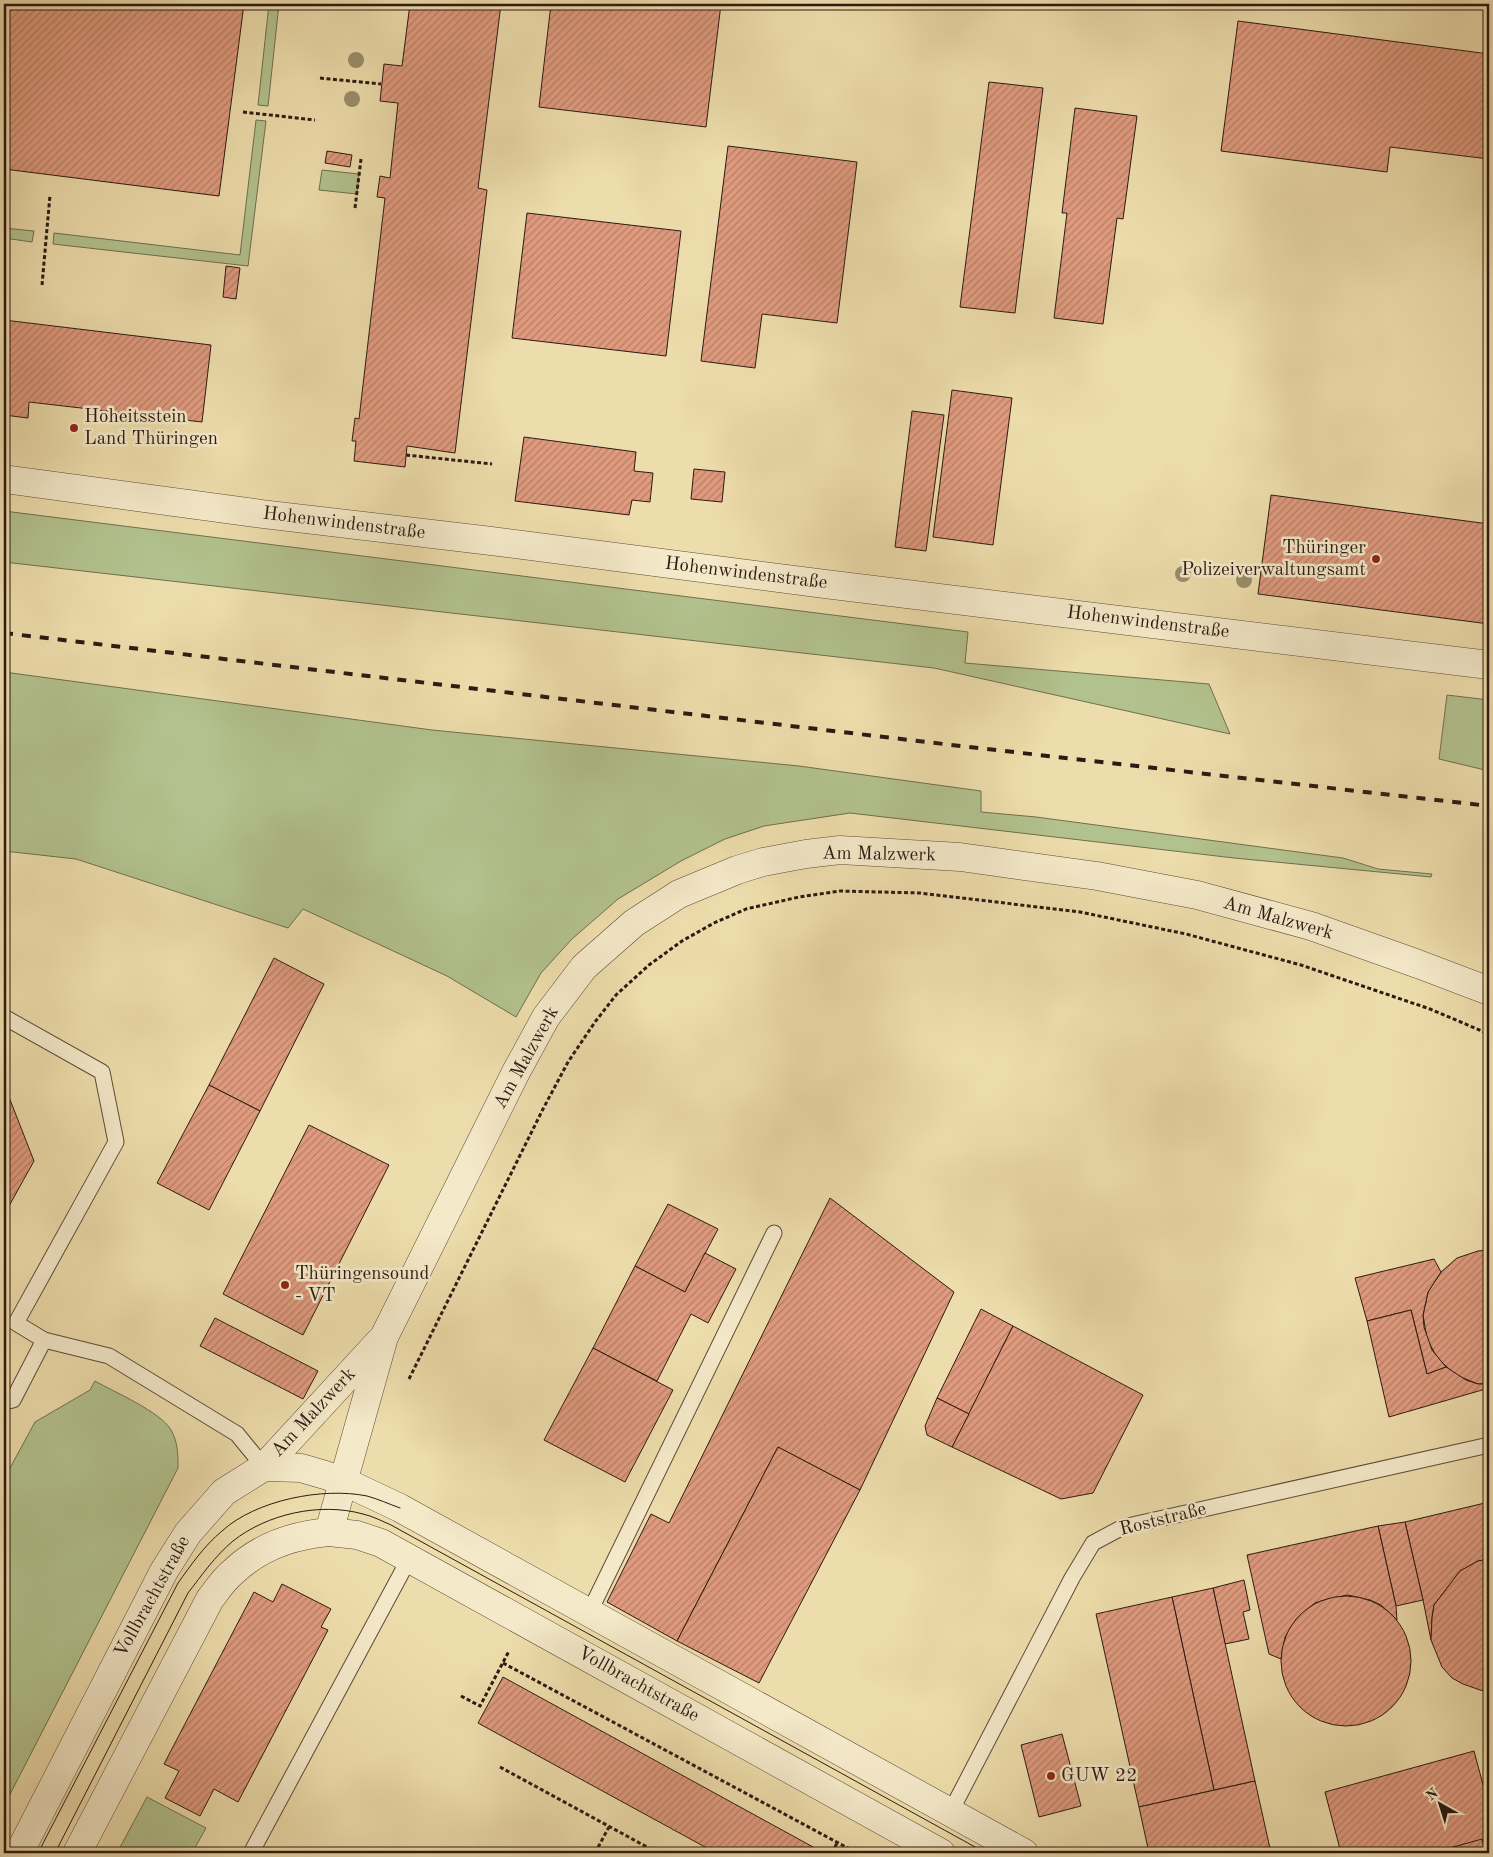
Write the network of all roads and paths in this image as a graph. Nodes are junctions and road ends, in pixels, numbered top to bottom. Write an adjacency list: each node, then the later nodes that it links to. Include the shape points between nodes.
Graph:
1 (320, 78): 2 (path)
2 (382, 84)
3 (243, 112): 4 (path)
4 (315, 120)
5 (360, 158): 7 (path)
6 (50, 195): 8 (path)
7 (355, 208)
8 (42, 286)
9 (406, 455): 10 (path)
10 (492, 464)
11 (4, 480): 12 (street, Hohenwindenstraße)
12 (1489, 664)
13 (1489, 992): 18 (street, Am Malzwerk, via 1311,926 1197,895 1097,876 960,857 840,850 763,862 679,894 634,923 584,967 552,1010 516,1072)
14 (4, 1017): 17 (lane, via 102,1072 116,1142)
15 (1489, 1034): 20 (path, via 1430,1009 1301,965 1186,934 1080,912 920,893 840,891 746,909 682,941 649,965 616,995 595,1022 568,1062 543,1109)
16 (774, 1233): 27 (lane)
17 (10, 1320): 19 (lane)
18 (384, 1337): 23 (street, Am Malzwerk); 24 (street, Am Malzwerk)
19 (44, 1340): 21 (lane, via 13,1400); 23 (lane, via 109,1356 237,1434)
20 (407, 1383)
21 (4, 1402)
22 (1489, 1445): 32 (lane, Roststraße, via 1123,1527 1093,1542)
23 (264, 1467): 24 (street, via 301,1468); 36 (street, Vollbrachtstraße, via 224,1492 188,1533 164,1571)
24 (342, 1487): 25 (street); 27 (street, via 400,1508)
25 (329, 1532): 26 (street, Vollbrachtstraße, via 373,1540); 37 (street, Vollbrachtstraße, via 306,1534 253,1555 232,1572 210,1599)
26 (409, 1559): 35 (street, Vollbrachtstraße); 38 (lane)
27 (589, 1613): 32 (street)
28 (503, 1663): 34 (path)
29 (494, 1679): 30 (path, via 480,1706)
30 (461, 1696)
31 (500, 1767): 33 (path)
32 (950, 1813): 35 (street, Roststraße); 43 (street)
33 (609, 1827): 39 (path); 40 (path)
34 (837, 1843): 41 (path); 42 (path)
35 (934, 1852)
36 (19, 1853)
37 (77, 1853)
38 (250, 1853)
39 (595, 1853)
40 (658, 1853)
41 (832, 1853)
42 (857, 1853)
43 (1024, 1853)

